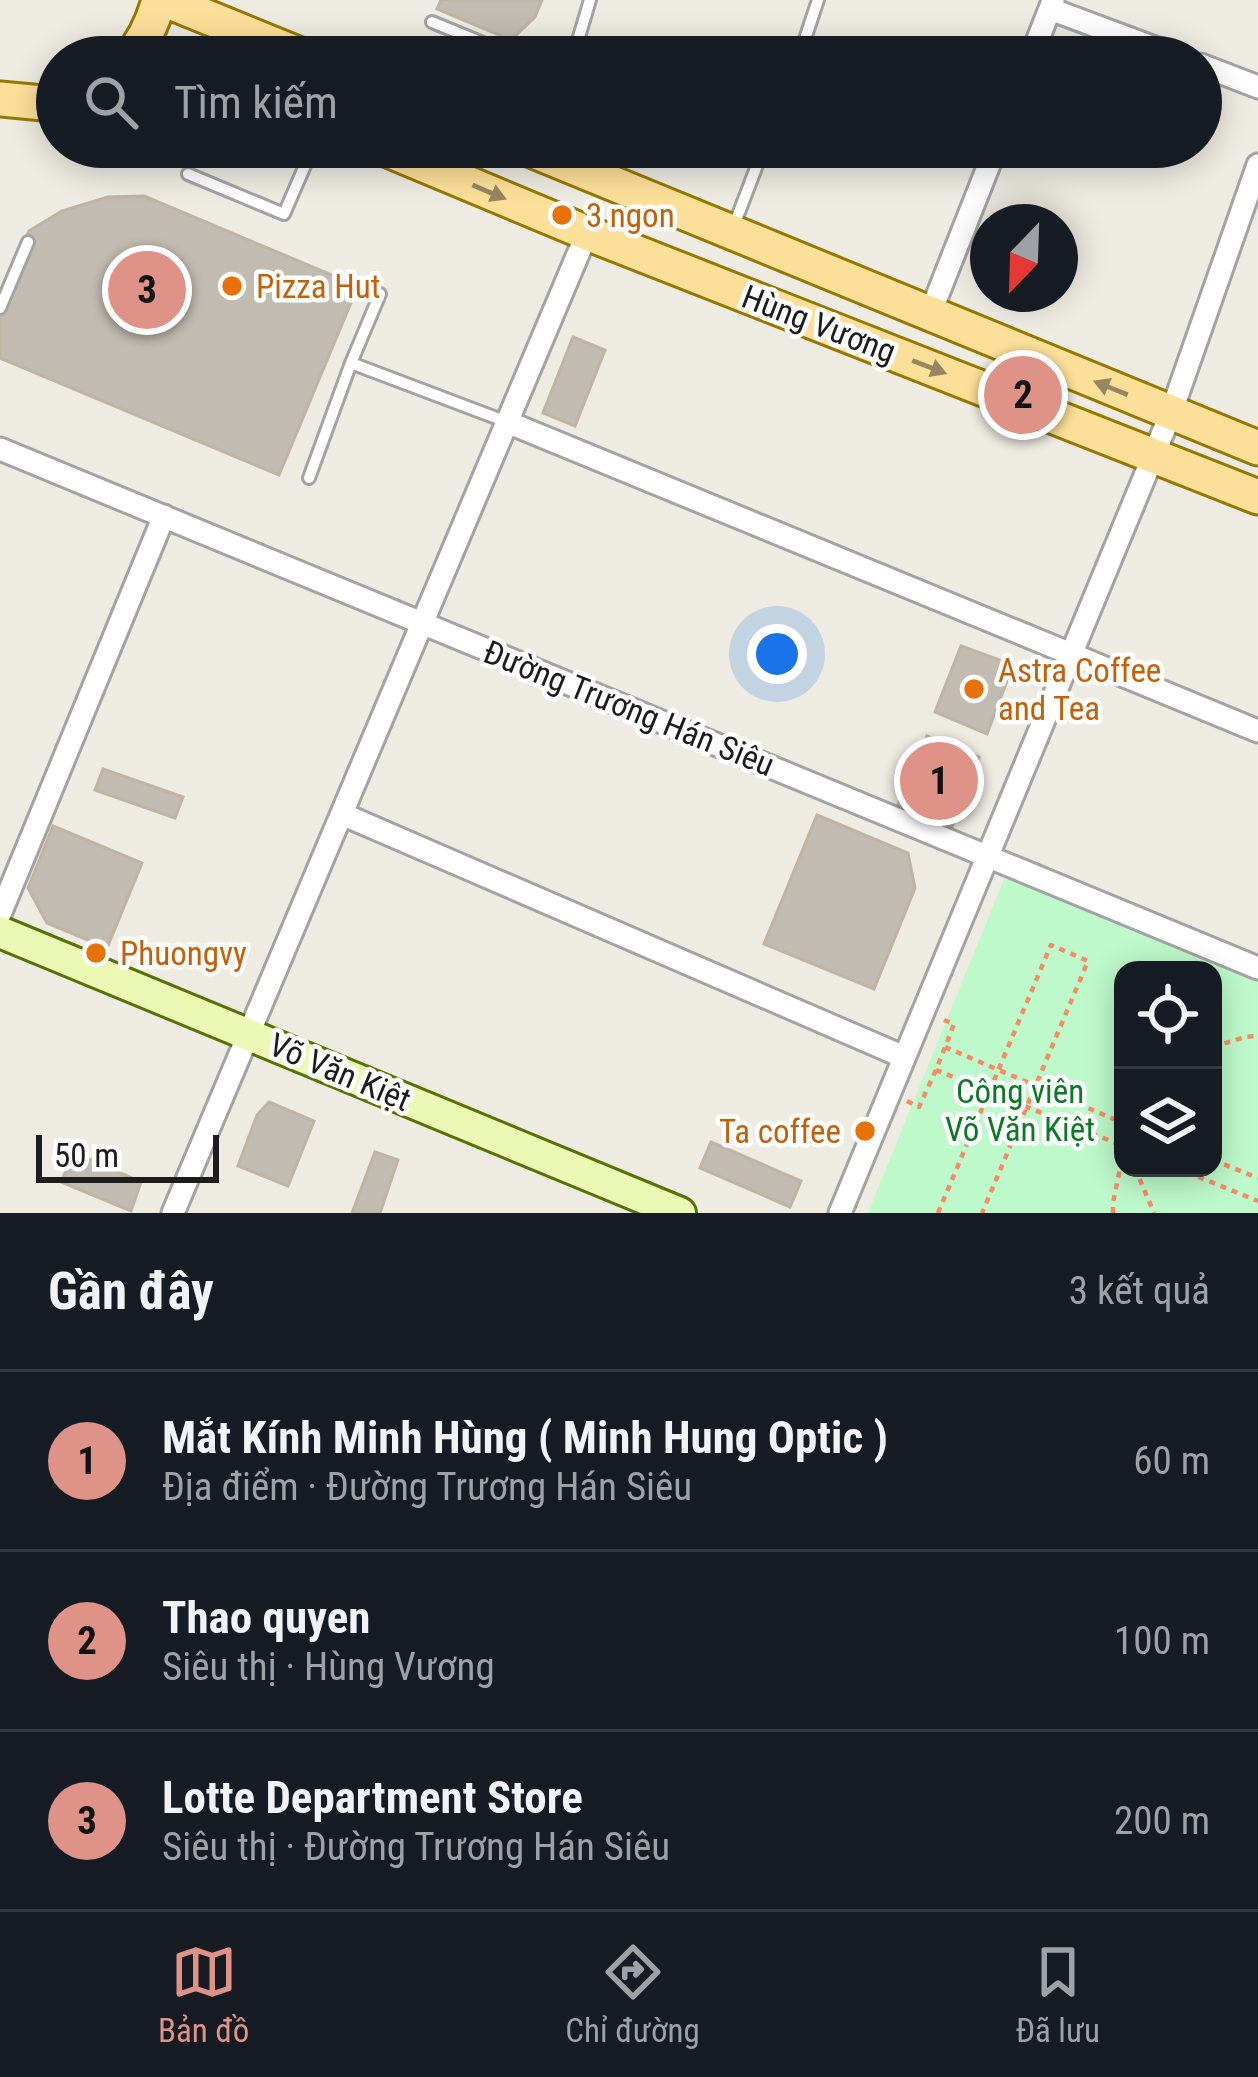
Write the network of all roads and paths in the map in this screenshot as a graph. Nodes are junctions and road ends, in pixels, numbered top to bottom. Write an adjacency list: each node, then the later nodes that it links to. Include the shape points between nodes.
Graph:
1 (162, 0): 6 (main road); 7 (main road)
2 (590, 0): 9 (lane)
3 (818, 0): 10 (lane)
4 (1052, 4): 11 (street); 12 (street)
5 (431, 22): 8 (lane)
6 (149, 36)
7 (252, 36)
8 (465, 36)
9 (579, 36)
10 (806, 36)
11 (1039, 36)
12 (1129, 36)
13 (1222, 73): 14 (street)
14 (1258, 87)
15 (1, 103): 16 (main road)
16 (36, 103)
17 (1258, 165): 31 (street)
18 (304, 168): 23 (lane, via 284,214)
19 (431, 168): 25 (main road, Hùng Vương, one-way to 25)
20 (580, 168): 24 (main road, Hùng Vương)
21 (756, 168): 24 (lane)
22 (988, 168): 29 (street)
23 (188, 175)
24 (731, 232): 29 (main road, Hùng Vương)
25 (587, 233): 32 (street); 35 (main road, Hùng Vương, one-way to 35)
26 (28, 242): 28 (lane)
27 (380, 294): 30 (lane)
28 (0, 308)
29 (930, 314): 31 (main road, Hùng Vương, one-way to 29)
30 (351, 363): 32 (lane); 36 (lane)
31 (1171, 412): 33 (main road, Hùng Vương); 35 (street)
32 (507, 422): 39 (street); 40 (street)
33 (1258, 448)
34 (0, 449): 38 (street, Đường Trương Hán Siêu)
35 (1154, 454): 37 (main road, Hùng Vương); 40 (street)
36 (309, 478)
37 (1258, 497)
38 (164, 516): 39 (street, Đường Trương Hán Siêu); 44 (street)
39 (423, 623): 42 (street); 43 (street, Đường Trương Hán Siêu)
40 (1071, 654): 41 (street); 43 (street)
41 (1258, 731)
42 (342, 814): 47 (street); 50 (street)
43 (987, 856): 46 (street, Đường Trương Hán Siêu); 50 (street)
44 (0, 914)
45 (0, 932): 47 (street, Võ Văn Kiệt)
46 (1258, 968)
47 (249, 1034): 63 (street); 64 (street, Võ Văn Kiệt)
48 (1258, 1036): 49 (path)
49 (1222, 1044)
50 (904, 1057): 65 (street)
51 (998, 1070): 52 (path); 52 (path, via 1051,945 1088,961); 53 (path); 53 (path, via 945,1047 936,1070)
52 (1036, 1086): 54 (path); 55 (path)
53 (989, 1092): 54 (path); 66 (path)
54 (1027, 1107): 56 (path); 67 (path)
55 (1114, 1119)
56 (1114, 1146)
57 (1222, 1164): 61 (path)
58 (1119, 1177): 68 (path)
59 (1139, 1177): 69 (path)
60 (1198, 1177): 62 (path)
61 (1258, 1178)
62 (1258, 1202)
63 (173, 1213)
64 (680, 1213)
65 (839, 1213)
66 (938, 1213)
67 (982, 1213)
68 (1113, 1213)
69 (1154, 1213)

